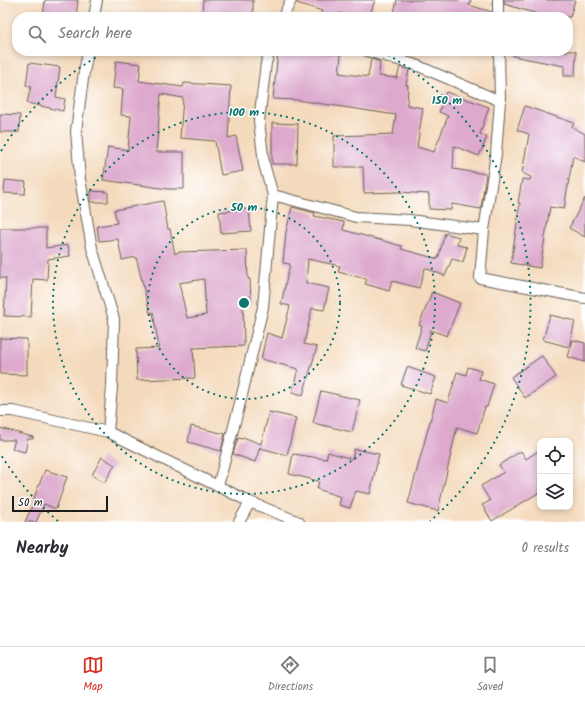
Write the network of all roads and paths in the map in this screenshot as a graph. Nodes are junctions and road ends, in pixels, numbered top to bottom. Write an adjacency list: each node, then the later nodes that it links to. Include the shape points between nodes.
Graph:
1 (97, 0): 4 (street)
2 (291, 0): 5 (street)
3 (498, 0): 6 (street)
4 (95, 12)
5 (285, 12)
6 (498, 12)
7 (87, 56): 16 (street, via 76,131 80,179 92,248 114,319)
8 (268, 56): 12 (street, via 259,121 264,164)
9 (384, 56): 11 (street, via 416,65)
10 (499, 56): 11 (street)
11 (500, 101): 13 (street, via 496,154)
12 (273, 195): 13 (street, via 356,217 410,220); 17 (street, via 263,306)
13 (484, 230): 14 (street, via 480,278)
14 (585, 298)
15 (0, 411): 16 (street, via 13,410)
16 (108, 432): 17 (street)
17 (218, 486): 18 (street)
18 (250, 502): 19 (street); 20 (street)
19 (239, 522)
20 (299, 522)

